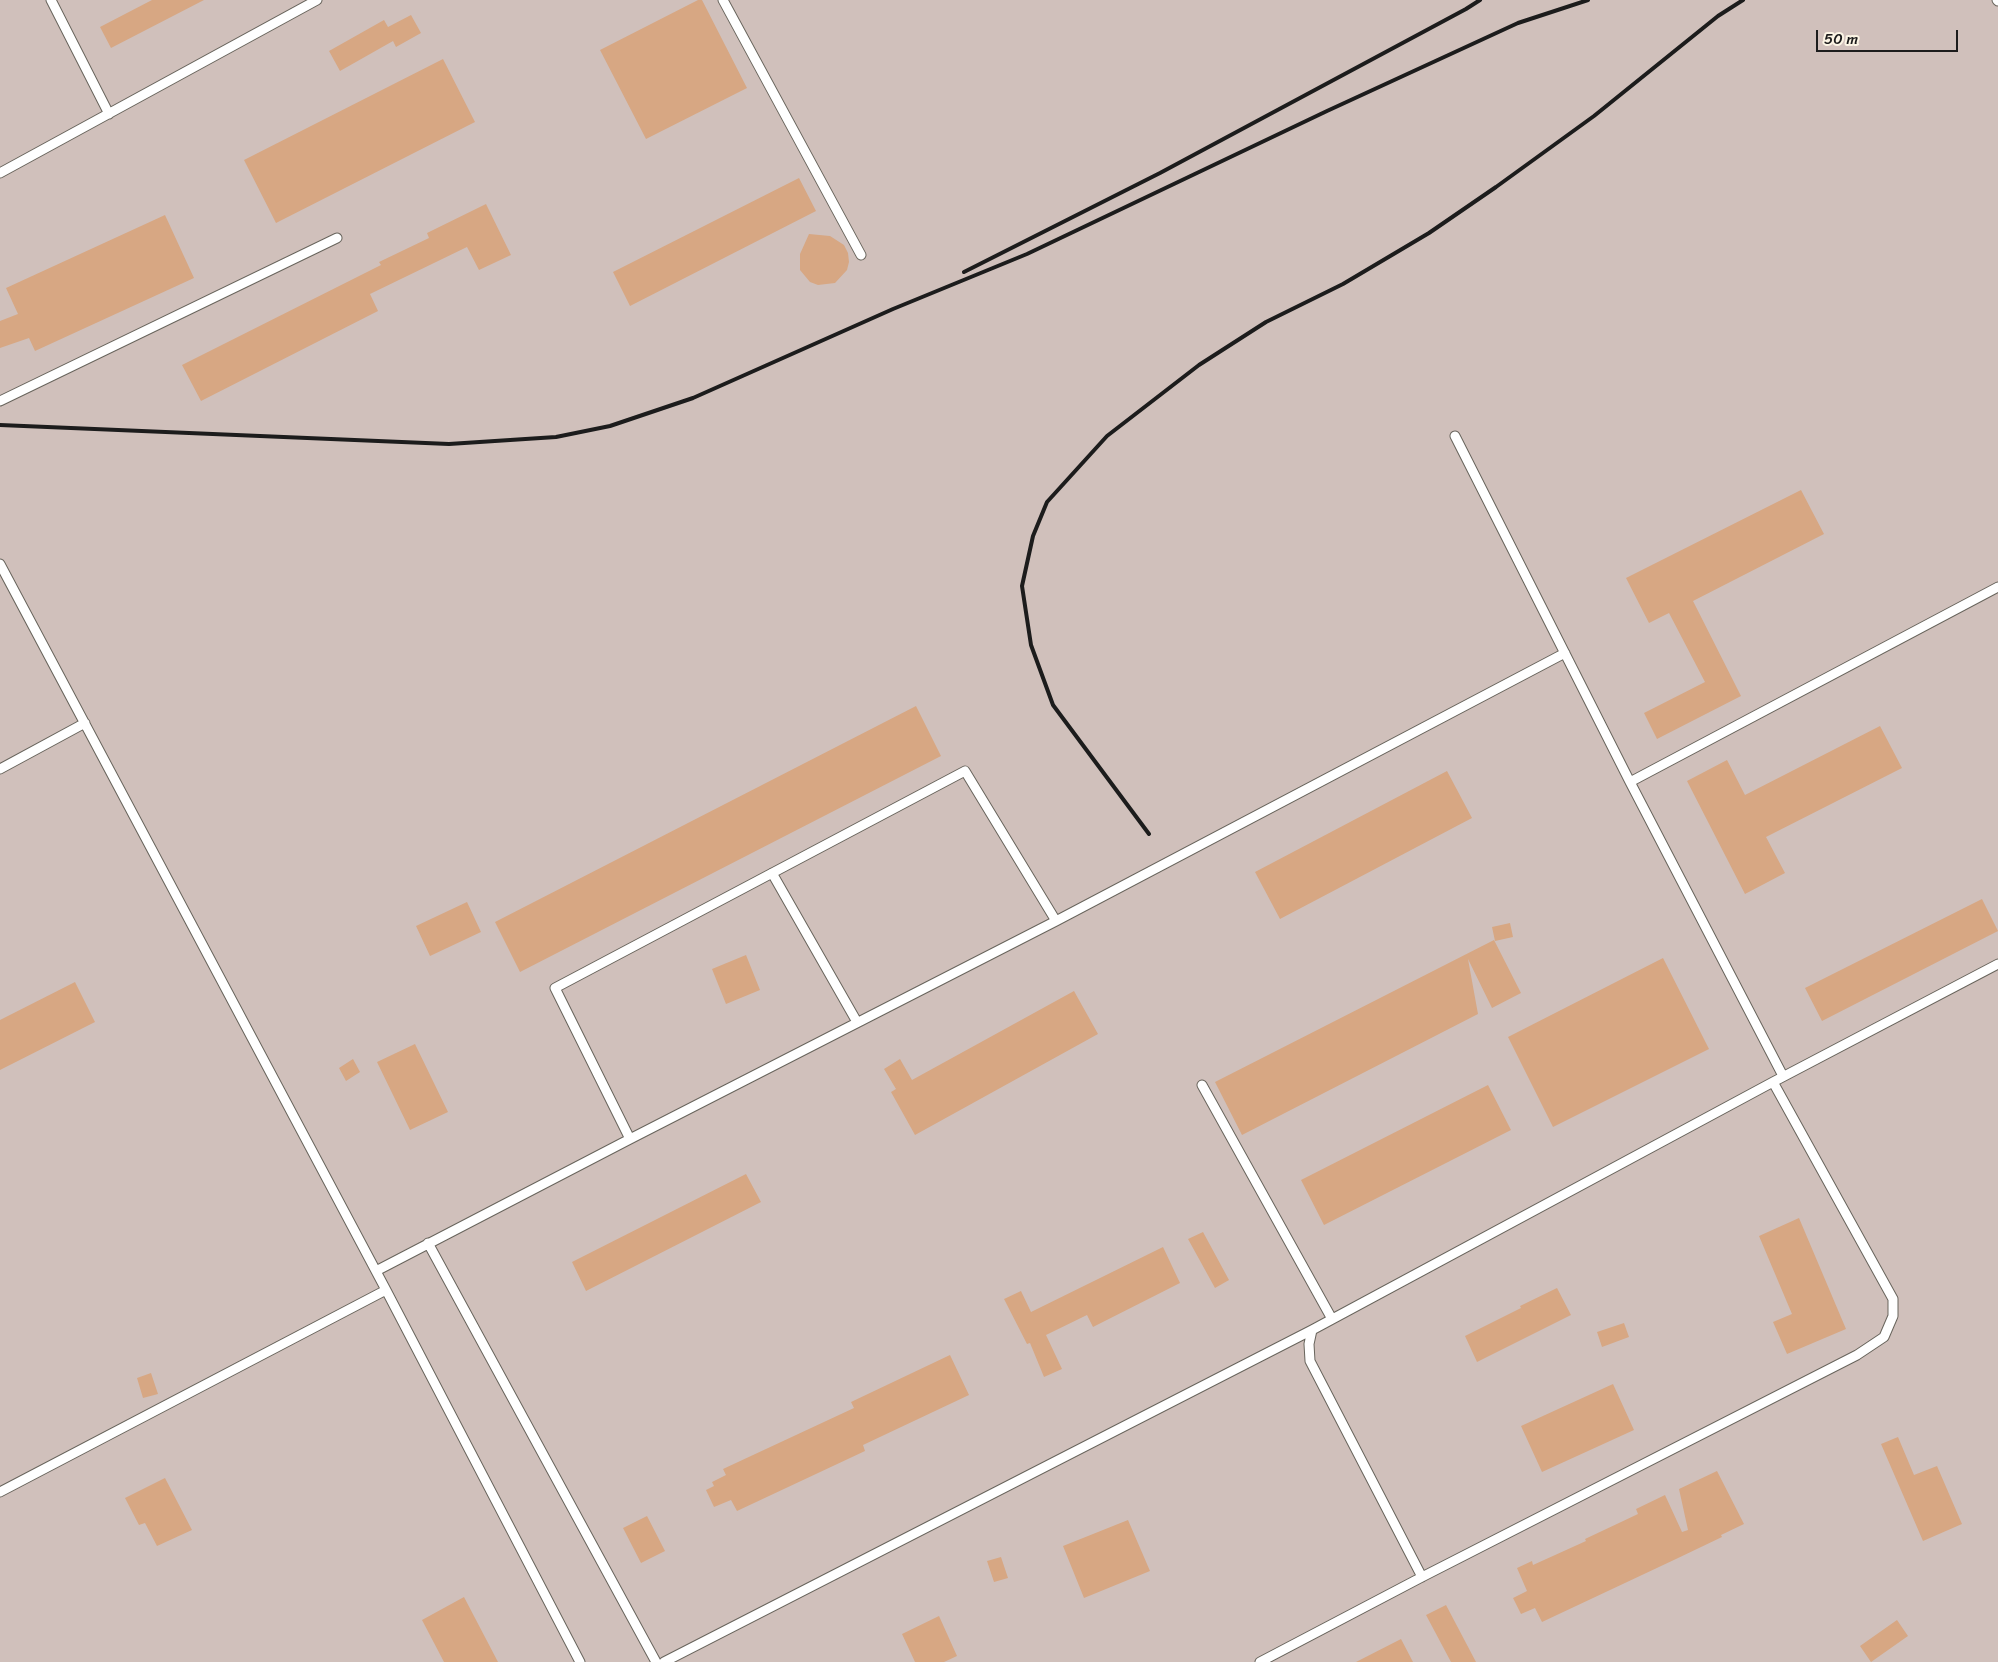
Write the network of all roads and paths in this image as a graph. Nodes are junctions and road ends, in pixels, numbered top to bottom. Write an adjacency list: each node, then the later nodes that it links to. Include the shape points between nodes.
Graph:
1 (51, 0): 4 (lane)
2 (317, 0): 4 (lane)
3 (723, 0): 7 (lane)
4 (109, 114): 5 (lane)
5 (0, 174)
6 (337, 238): 8 (lane)
7 (862, 255)
8 (0, 400)
9 (1455, 436): 12 (lane)
10 (0, 564): 13 (lane)
11 (1998, 587): 15 (lane)
12 (1565, 653): 15 (lane); 17 (lane)
13 (85, 724): 14 (lane); 25 (lane)
14 (0, 769)
15 (1630, 782): 20 (lane)
16 (772, 873): 17 (lane, via 965,770); 19 (lane); 23 (lane, via 555,988)
17 (1056, 920): 19 (lane)
18 (1998, 964): 20 (lane)
19 (857, 1022): 23 (lane)
20 (1783, 1076): 21 (lane)
21 (1773, 1082): 27 (lane); 30 (lane, via 1892,1299 1893,1316 1884,1337 1857,1355)
22 (1202, 1085): 27 (lane)
23 (630, 1138): 24 (lane)
24 (428, 1243): 25 (lane); 32 (lane)
25 (376, 1271): 26 (lane)
26 (386, 1290): 29 (lane); 31 (lane)
27 (1332, 1320): 28 (lane)
28 (1312, 1330): 30 (lane, via 1310,1361); 33 (lane)
29 (0, 1492)
30 (1422, 1576): 34 (lane)
31 (580, 1662)
32 (656, 1662)
33 (664, 1662)
34 (1260, 1662)

